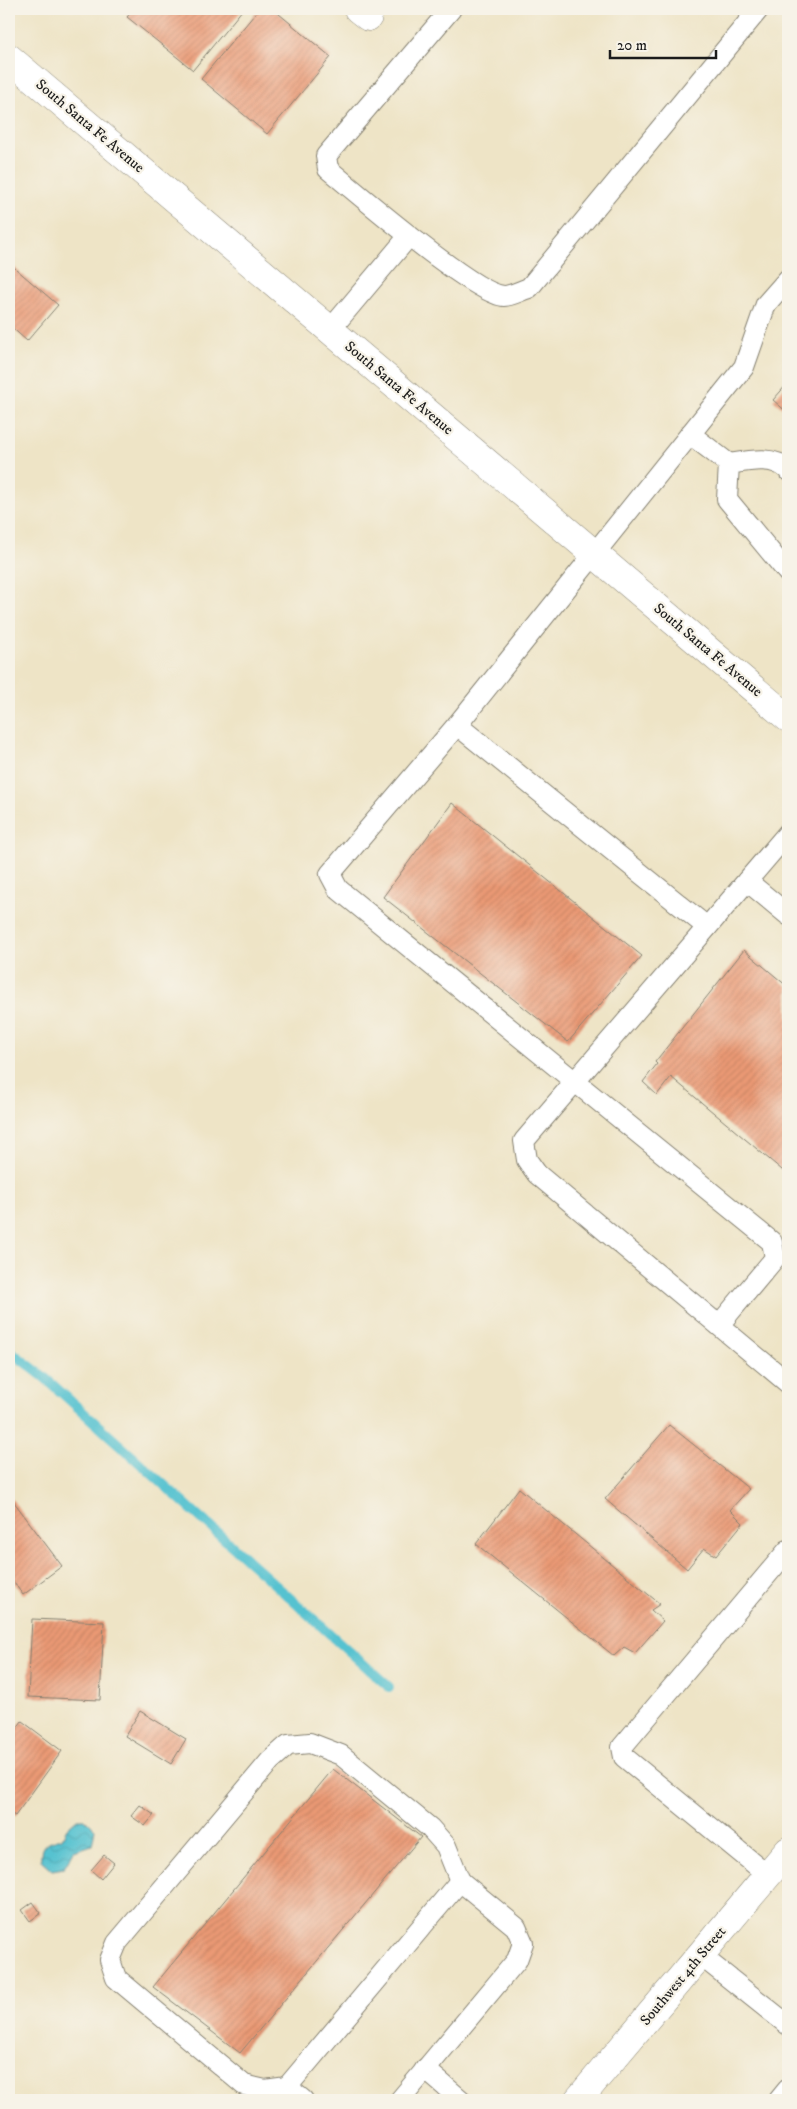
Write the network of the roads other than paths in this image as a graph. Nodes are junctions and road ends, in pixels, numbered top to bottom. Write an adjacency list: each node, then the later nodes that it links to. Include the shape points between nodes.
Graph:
1 (451, 9): 4 (lane, via 326,156 328,169)
2 (759, 9): 4 (lane, via 529,288 503,296 482,287)
3 (9, 58): 6 (main road, South Santa Fe Avenue)
4 (409, 236): 6 (lane)
5 (788, 279): 7 (lane, via 766,304 744,367)
6 (330, 330): 10 (main road, South Santa Fe Avenue)
7 (690, 434): 8 (lane); 10 (lane)
8 (729, 464): 9 (lane, via 761,460 782,464); 11 (lane, via 727,499)
9 (788, 470)
10 (594, 554): 12 (main road, South Santa Fe Avenue); 13 (lane)
11 (788, 573)
12 (788, 718)
13 (457, 725): 17 (lane); 18 (lane, via 330,874 338,888)
14 (788, 833): 15 (lane)
15 (747, 881): 16 (lane); 17 (lane)
16 (788, 915)
17 (707, 927): 18 (lane)
18 (575, 1081): 19 (lane, via 524,1141 526,1160 537,1174); 19 (lane, via 772,1242 775,1258)
19 (719, 1325): 20 (lane)
20 (788, 1382)
21 (788, 1550): 23 (lane, via 622,1747 624,1757)
22 (788, 1851): 23 (main road, Southwest 4th Street)
23 (768, 1875): 25 (main road, Southwest 4th Street)
24 (460, 1881): 27 (lane, via 516,1927 523,1943 517,1960); 28 (lane); 28 (lane, via 446,1846 430,1828 341,1755 310,1743 288,1745 270,1761 117,1943 110,1960 116,1978 244,2085 265,2090)
25 (700, 1955): 26 (lane); 33 (main road, Southwest 4th Street)
26 (788, 2025)
27 (425, 2069): 31 (lane); 32 (lane)
28 (287, 2087): 30 (lane)
29 (788, 2089): 34 (lane)
30 (303, 2100)
31 (400, 2100)
32 (461, 2100)
33 (578, 2100)
34 (779, 2100)

